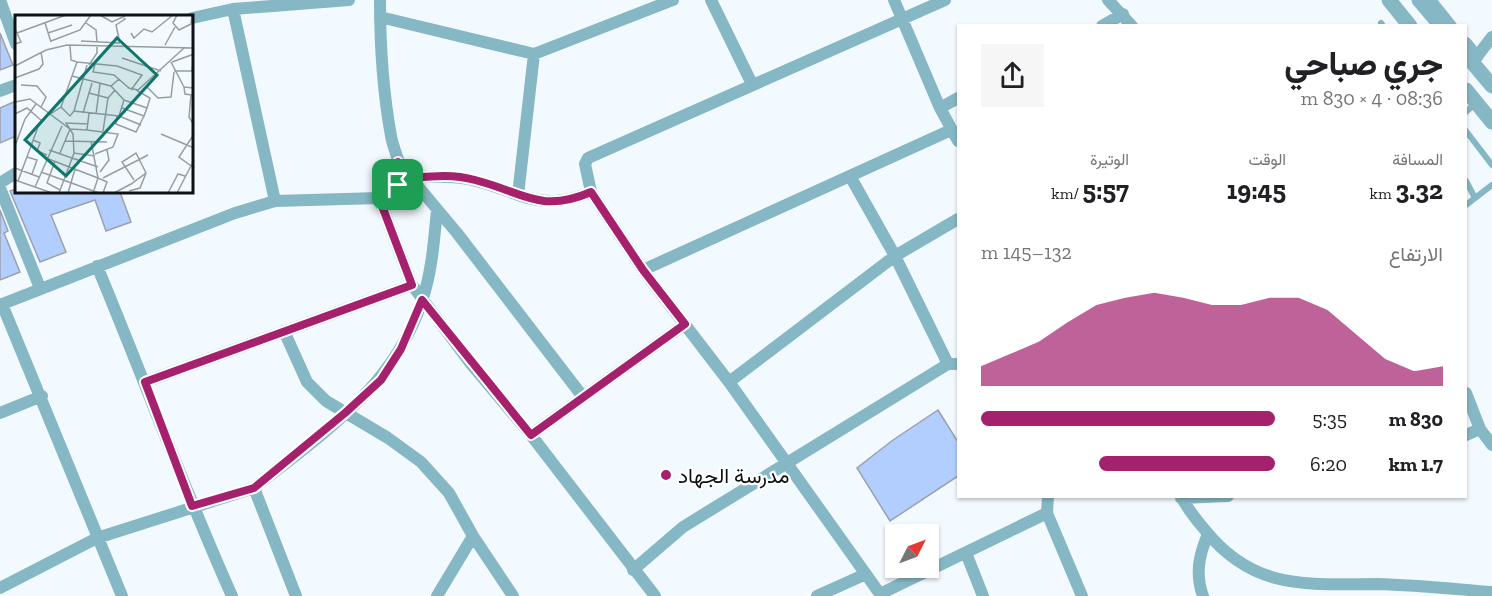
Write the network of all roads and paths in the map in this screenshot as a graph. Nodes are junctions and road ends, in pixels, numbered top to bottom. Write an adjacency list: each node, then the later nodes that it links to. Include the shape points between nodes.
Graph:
1 (0, 0): 25 (street)
2 (199, 0): 16 (street)
3 (349, 0): 13 (street)
4 (381, 0): 17 (street)
5 (673, 0): 26 (street)
6 (711, 0): 29 (street)
7 (894, 0): 18 (street)
8 (945, 0): 18 (street)
9 (1108, 0): 15 (street)
10 (1389, 0): 21 (street)
11 (1419, 0): 22 (street)
12 (1430, 0): 23 (street)
13 (280, 2): 14 (street)
14 (232, 9): 16 (street); 52 (street)
15 (1123, 14): 19 (street); 20 (street)
16 (197, 16)
17 (380, 17): 26 (street); 39 (street, via 387,105)
18 (902, 18): 29 (street); 34 (street)
19 (1106, 24)
20 (1130, 24)
21 (1408, 24)
22 (1438, 24)
23 (1449, 24)
24 (1492, 37): 27 (street)
25 (15, 41)
26 (534, 54): 49 (street)
27 (1472, 58): 30 (street)
28 (15, 84): 31 (street)
29 (752, 84): 48 (street, via 588,158 585,164)
30 (1492, 86)
31 (0, 91)
32 (957, 100): 34 (street)
33 (1471, 107): 35 (street)
34 (940, 108): 36 (street)
35 (1492, 122)
36 (951, 130): 38 (street); 42 (street)
37 (1467, 132): 40 (lane)
38 (957, 139)
39 (398, 162): 43 (street); 50 (street, via 398,185)
40 (1492, 165)
41 (15, 174): 44 (street)
42 (850, 176): 56 (street); 58 (street)
43 (411, 178): 49 (street, via 448,175 481,181); 54 (street)
44 (0, 183)
45 (1467, 183): 51 (lane)
46 (1492, 185): 51 (lane)
47 (0, 188): 60 (street)
48 (591, 192): 49 (street, via 557,202); 58 (street)
49 (518, 195)
50 (379, 198): 52 (street); 59 (street)
51 (1475, 198): 53 (lane)
52 (275, 201): 57 (street)
53 (1467, 204)
54 (437, 210): 61 (street); 70 (street)
55 (957, 220): 56 (street)
56 (895, 256): 65 (street); 67 (street)
57 (97, 266): 60 (street); 66 (street)
58 (643, 270): 63 (street)
59 (412, 285): 61 (street); 64 (street)
60 (40, 288): 62 (street)
61 (422, 300): 71 (street, via 401,349 381,380); 74 (street)
62 (1, 304): 68 (street)
63 (685, 324): 67 (street); 70 (street)
64 (284, 331): 66 (street); 71 (street, via 307,382)
65 (953, 364): 77 (street)
66 (145, 382): 81 (street)
67 (729, 382): 77 (street)
68 (42, 396): 72 (street); 85 (street)
69 (1467, 396): 73 (street)
70 (584, 397): 74 (street)
71 (345, 413): 78 (street); 84 (street, via 421,462 449,493)
72 (0, 414)
73 (1480, 429): 75 (street); 76 (street)
74 (531, 435): 87 (street)
75 (1467, 435)
76 (1492, 445)
77 (786, 464): 87 (street, via 683,527); 88 (street)
78 (254, 488): 81 (street); 95 (street)
79 (1048, 498): 82 (street)
80 (1182, 498): 83 (street)
81 (192, 506): 85 (street); 94 (street)
82 (1047, 513): 86 (street); 101 (street)
83 (1208, 534): 90 (street, via 1226,555 1248,568); 102 (street, via 1198,569)
84 (473, 536): 96 (street); 97 (street)
85 (97, 538): 89 (street); 93 (street)
86 (966, 553): 92 (street); 100 (street)
87 (633, 570): 98 (street)
88 (866, 574): 92 (street); 99 (street)
89 (0, 588)
90 (1320, 591): 91 (street, via 1380,584)
91 (1492, 592)
92 (880, 595)
93 (122, 596)
94 (232, 596)
95 (296, 596)
96 (437, 596)
97 (513, 596)
98 (654, 596)
99 (817, 596)
100 (983, 596)
101 (1082, 596)
102 (1203, 596)

